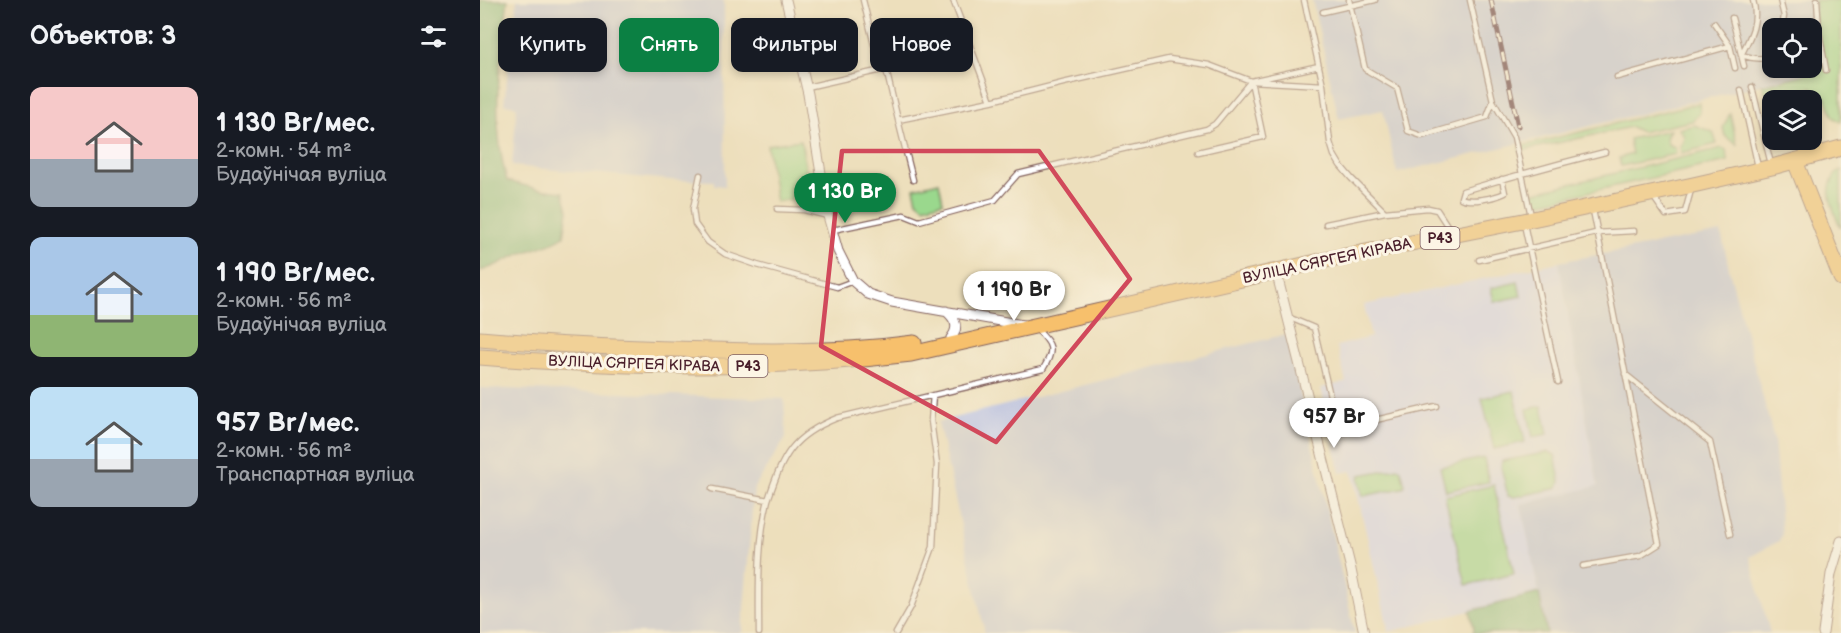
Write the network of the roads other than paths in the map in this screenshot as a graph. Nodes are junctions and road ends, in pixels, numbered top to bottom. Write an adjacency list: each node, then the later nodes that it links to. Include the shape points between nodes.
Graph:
1 (786, 0): 28 (street)
2 (863, 0): 15 (lane)
3 (953, 0): 32 (lane)
4 (1304, 0): 19 (lane)
5 (1375, 0): 10 (lane)
6 (1470, 0): 31 (lane)
7 (1753, 0): 17 (lane, via 1754,30)
8 (1780, 0): 13 (lane)
9 (1818, 0): 22 (lane)
10 (1350, 3): 11 (lane); 31 (lane, via 1365,69 1397,88 1408,131 1422,136 1487,117)
11 (1323, 12)
12 (1732, 18): 17 (lane)
13 (1784, 18)
14 (1714, 23): 16 (lane)
15 (870, 31)
16 (1730, 46): 21 (lane); 25 (lane)
17 (1741, 56): 18 (lane); 20 (lane)
18 (1762, 59)
19 (1319, 66): 26 (lane); 27 (lane)
20 (1744, 66)
21 (1735, 68)
22 (1826, 70)
23 (873, 72): 28 (lane)
24 (887, 72): 33 (lane)
25 (1617, 77)
26 (1251, 81): 27 (lane); 32 (lane, via 1201,63 1169,59); 35 (lane, via 1263,136); 52 (lane, via 1207,129 1018,174 995,200 919,221 904,215)
27 (1323, 85): 48 (lane, via 1334,155)
28 (807, 87): 49 (street)
29 (1752, 87): 39 (lane)
30 (1741, 90): 39 (lane)
31 (1493, 101): 40 (lane, via 1514,137)
32 (991, 102): 33 (lane)
33 (898, 120): 43 (lane)
34 (1841, 147): 38 (main road, ВУЛІЦА СЯРГЕЯ КІРАВА / Р43)
35 (1198, 152)
36 (1605, 152): 40 (lane)
37 (1841, 156): 38 (main road, ВУЛІЦА СЯРГЕЯ КІРАВА / Р43)
38 (1795, 161): 39 (main road, ВУЛІЦА СЯРГЕЯ КІРАВА / Р43); 59 (main road)
39 (1765, 168): 44 (main road, ВУЛІЦА СЯРГЕЯ КІРАВА / Р43)
40 (1521, 173): 42 (lane); 50 (lane)
41 (700, 175): 60 (lane, via 693,209 695,224 708,242 725,254 837,287)
42 (1502, 179): 42 (lane, via 1463,191 1461,198 1505,193)
43 (913, 180)
44 (1693, 185): 45 (main road, ВУЛІЦА СЯРГЕЯ КІРАВА / Р43); 45 (lane, via 1685,212 1665,215)
45 (1651, 193): 46 (main road, ВУЛІЦА СЯРГЕЯ КІРАВА / Р43)
46 (1592, 205): 50 (main road, ВУЛІЦА СЯРГЕЯ КІРАВА / Р43); 54 (lane)
47 (777, 209): 49 (lane)
48 (1385, 212): 51 (lane); 55 (lane, via 1437,210)
49 (828, 216): 52 (street)
50 (1527, 220): 55 (main road, ВУЛІЦА СЯРГЕЯ КІРАВА / Р43); 56 (lane)
51 (1326, 224)
52 (833, 230): 60 (street, via 838,251)
53 (1634, 231): 54 (lane)
54 (1596, 233): 56 (lane); 68 (lane)
55 (1454, 235): 58 (main road, ВУЛІЦА СЯРГЕЯ КІРАВА / Р43)
56 (1529, 250): 57 (lane); 69 (lane)
57 (1479, 260)
58 (1276, 271): 62 (street); 64 (main road, ВУЛІЦА СЯРГЕЯ КІРАВА / Р43)
59 (1841, 278)
60 (853, 281): 61 (street, via 868,294 892,302)
61 (946, 311): 63 (street); 65 (street, via 957,325)
62 (1288, 317): 71 (lane, via 1314,328 1335,417 1341,421 1358,424); 79 (street)
63 (998, 327): 64 (main road, ВУЛІЦА СЯРГЕЯ КІРАВА / Р43); 65 (main road, ВУЛІЦА СЯРГЕЯ КІРАВА / Р43); 67 (main road, ВУЛІЦА СЯРГЕЯ КІРАВА / Р43, via 911,354 853,361 629,365)
64 (1034, 327): 70 (lane, via 1046,338 1051,350 1043,369)
65 (951, 338): 66 (main road, ВУЛІЦА СЯРГЕЯ КІРАВА / Р43, via 773,352)
66 (487, 339)
67 (486, 358)
68 (1625, 374): 74 (lane, via 1710,442); 76 (lane, via 1659,544 1640,556)
69 (1558, 382)
70 (933, 395): 73 (lane, via 814,427 785,457); 78 (lane, via 931,421 937,464 933,547 911,608)
71 (1437, 406)
72 (712, 489): 73 (lane)
73 (768, 500): 77 (lane, via 760,546)
74 (1730, 534)
75 (1841, 541): 80 (street, via 1831,574)
76 (1583, 566)
77 (759, 633)
78 (896, 633)
79 (1364, 633)
80 (1823, 633)

